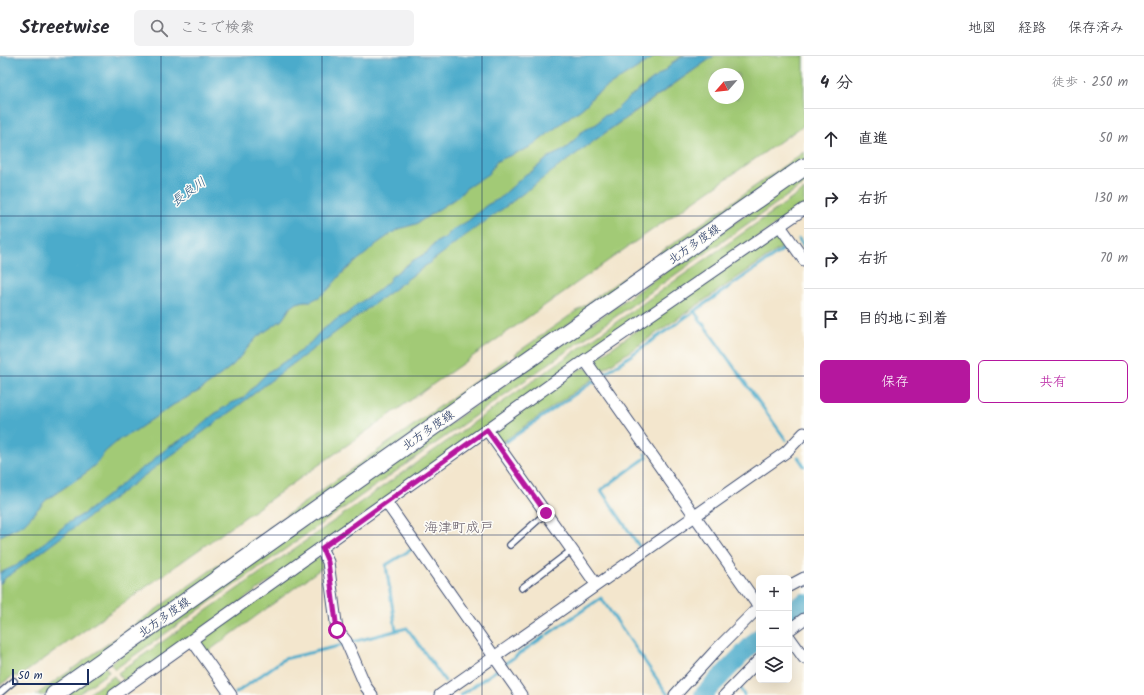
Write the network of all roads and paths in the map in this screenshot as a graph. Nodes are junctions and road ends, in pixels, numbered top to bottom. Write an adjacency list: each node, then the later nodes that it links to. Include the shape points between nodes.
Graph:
1 (804, 167): 30 (main road, 北方多度線)
2 (804, 209): 3 (street)
3 (780, 226): 4 (street); 5 (street)
4 (804, 260)
5 (585, 360): 6 (street); 10 (street)
6 (487, 430): 8 (street); 9 (street)
7 (804, 433): 10 (street, via 786,452)
8 (386, 502): 12 (street); 24 (street)
9 (546, 513): 11 (lane); 13 (street)
10 (695, 516): 15 (street); 18 (street)
11 (510, 545)
12 (322, 548): 22 (street); 33 (street, via 328,562 337,630 346,641)
13 (572, 550): 15 (street); 17 (lane)
14 (804, 578): 16 (street)
15 (596, 584): 24 (street)
16 (792, 584)
17 (522, 588)
18 (756, 603)
19 (756, 610): 36 (street)
20 (804, 619): 21 (street)
21 (792, 628)
22 (192, 640): 28 (street); 32 (street)
23 (792, 641): 25 (street)
24 (493, 657): 34 (street); 35 (street)
25 (804, 658)
26 (756, 663): 37 (street)
27 (14, 680): 29 (lane)
28 (126, 691): 31 (street)
29 (0, 693)
30 (54, 695)
31 (114, 695)
32 (231, 695)
33 (372, 695)
34 (440, 695)
35 (520, 695)
36 (675, 695)
37 (725, 695)

